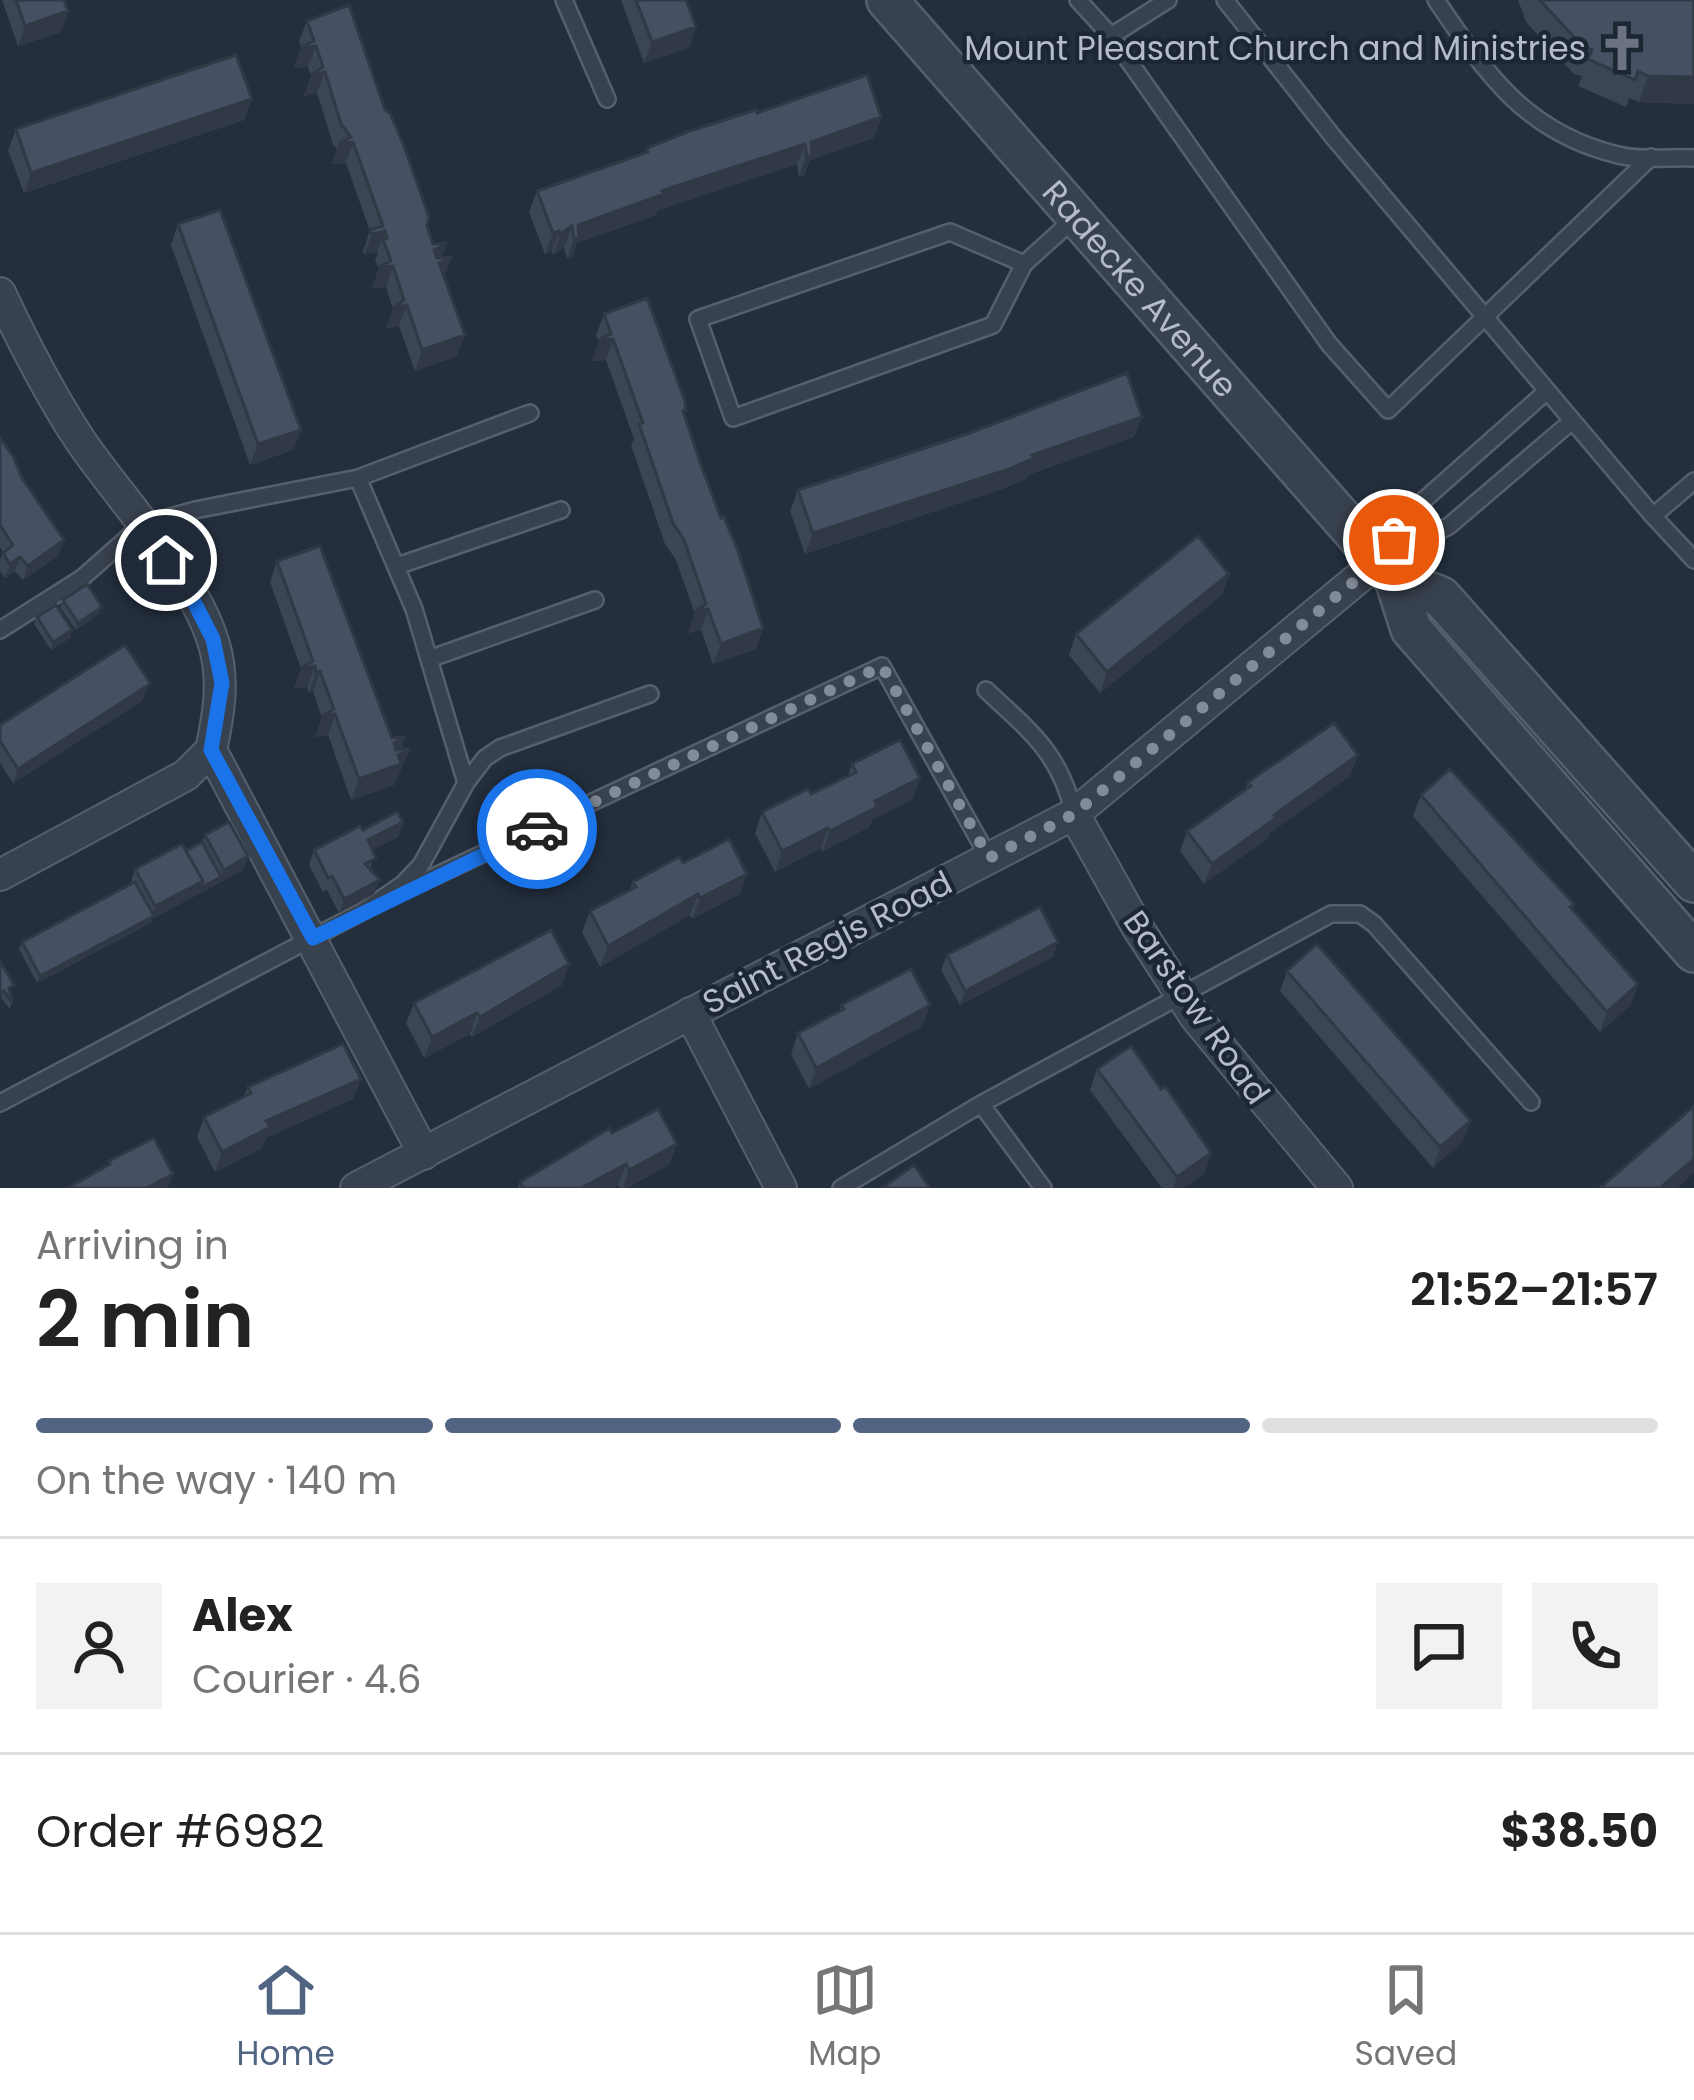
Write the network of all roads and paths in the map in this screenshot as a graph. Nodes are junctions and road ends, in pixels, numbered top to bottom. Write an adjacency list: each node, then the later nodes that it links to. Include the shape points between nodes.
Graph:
1 (564, 0): 8 (lane)
2 (887, 0): 11 (street, Radecke Avenue)
3 (1078, 0): 7 (lane)
4 (1168, 0): 7 (lane)
5 (1226, 0): 14 (lane)
6 (1436, 0): 9 (lane, via 1483,70 1550,130 1621,156)
7 (1111, 36): 14 (lane, via 1329,344 1388,410)
8 (607, 99)
9 (1651, 157): 10 (lane); 14 (lane)
10 (1694, 158)
11 (1076, 216): 12 (lane); 25 (street, Radecke Avenue)
12 (1024, 263): 12 (lane, via 950,232 698,319 734,418 993,325)
13 (0, 293): 22 (street, via 33,364)
14 (1486, 317): 15 (lane)
15 (1547, 391): 17 (lane); 25 (lane, via 1424,500)
16 (530, 413): 18 (lane)
17 (1572, 422): 21 (lane); 25 (lane)
18 (358, 478): 22 (lane); 24 (lane)
19 (1694, 481): 21 (lane)
20 (561, 510): 24 (lane)
21 (1653, 516): 23 (lane)
22 (142, 525): 27 (lane, via 82,578); 31 (street, via 213,639 222,683)
23 (1694, 560)
24 (397, 566): 28 (lane)
25 (1387, 570): 33 (street, Saint Regis Road); 36 (street, Radecke Avenue, via 1441,597); 39 (street, Radecke Avenue, via 1411,628)
26 (595, 600): 28 (lane)
27 (0, 630)
28 (429, 659): 32 (lane)
29 (986, 690): 33 (lane, via 1048,749)
30 (650, 694): 32 (lane, via 500,748)
31 (211, 750): 35 (street, via 186,775); 38 (street)
32 (466, 784): 37 (lane, via 421,865)
33 (1074, 814): 34 (street, Saint Regis Road); 40 (street, Barstow Road)
34 (989, 858): 37 (lane, via 882,666); 41 (street, Saint Regis Road)
35 (0, 875)
36 (1694, 882)
37 (364, 910): 38 (lane)
38 (313, 938): 43 (lane); 45 (street)
39 (1694, 952)
40 (1181, 996): 42 (lane, via 1319,917 1360,914); 44 (lane); 50 (street, Barstow Road)
41 (690, 1012): 45 (street, Saint Regis Road); 47 (street)
42 (1532, 1102)
43 (0, 1103)
44 (982, 1104): 48 (lane); 49 (lane)
45 (424, 1154): 46 (street, Saint Regis Road)
46 (356, 1188)
47 (781, 1188)
48 (841, 1188)
49 (1042, 1188)
50 (1337, 1188)

